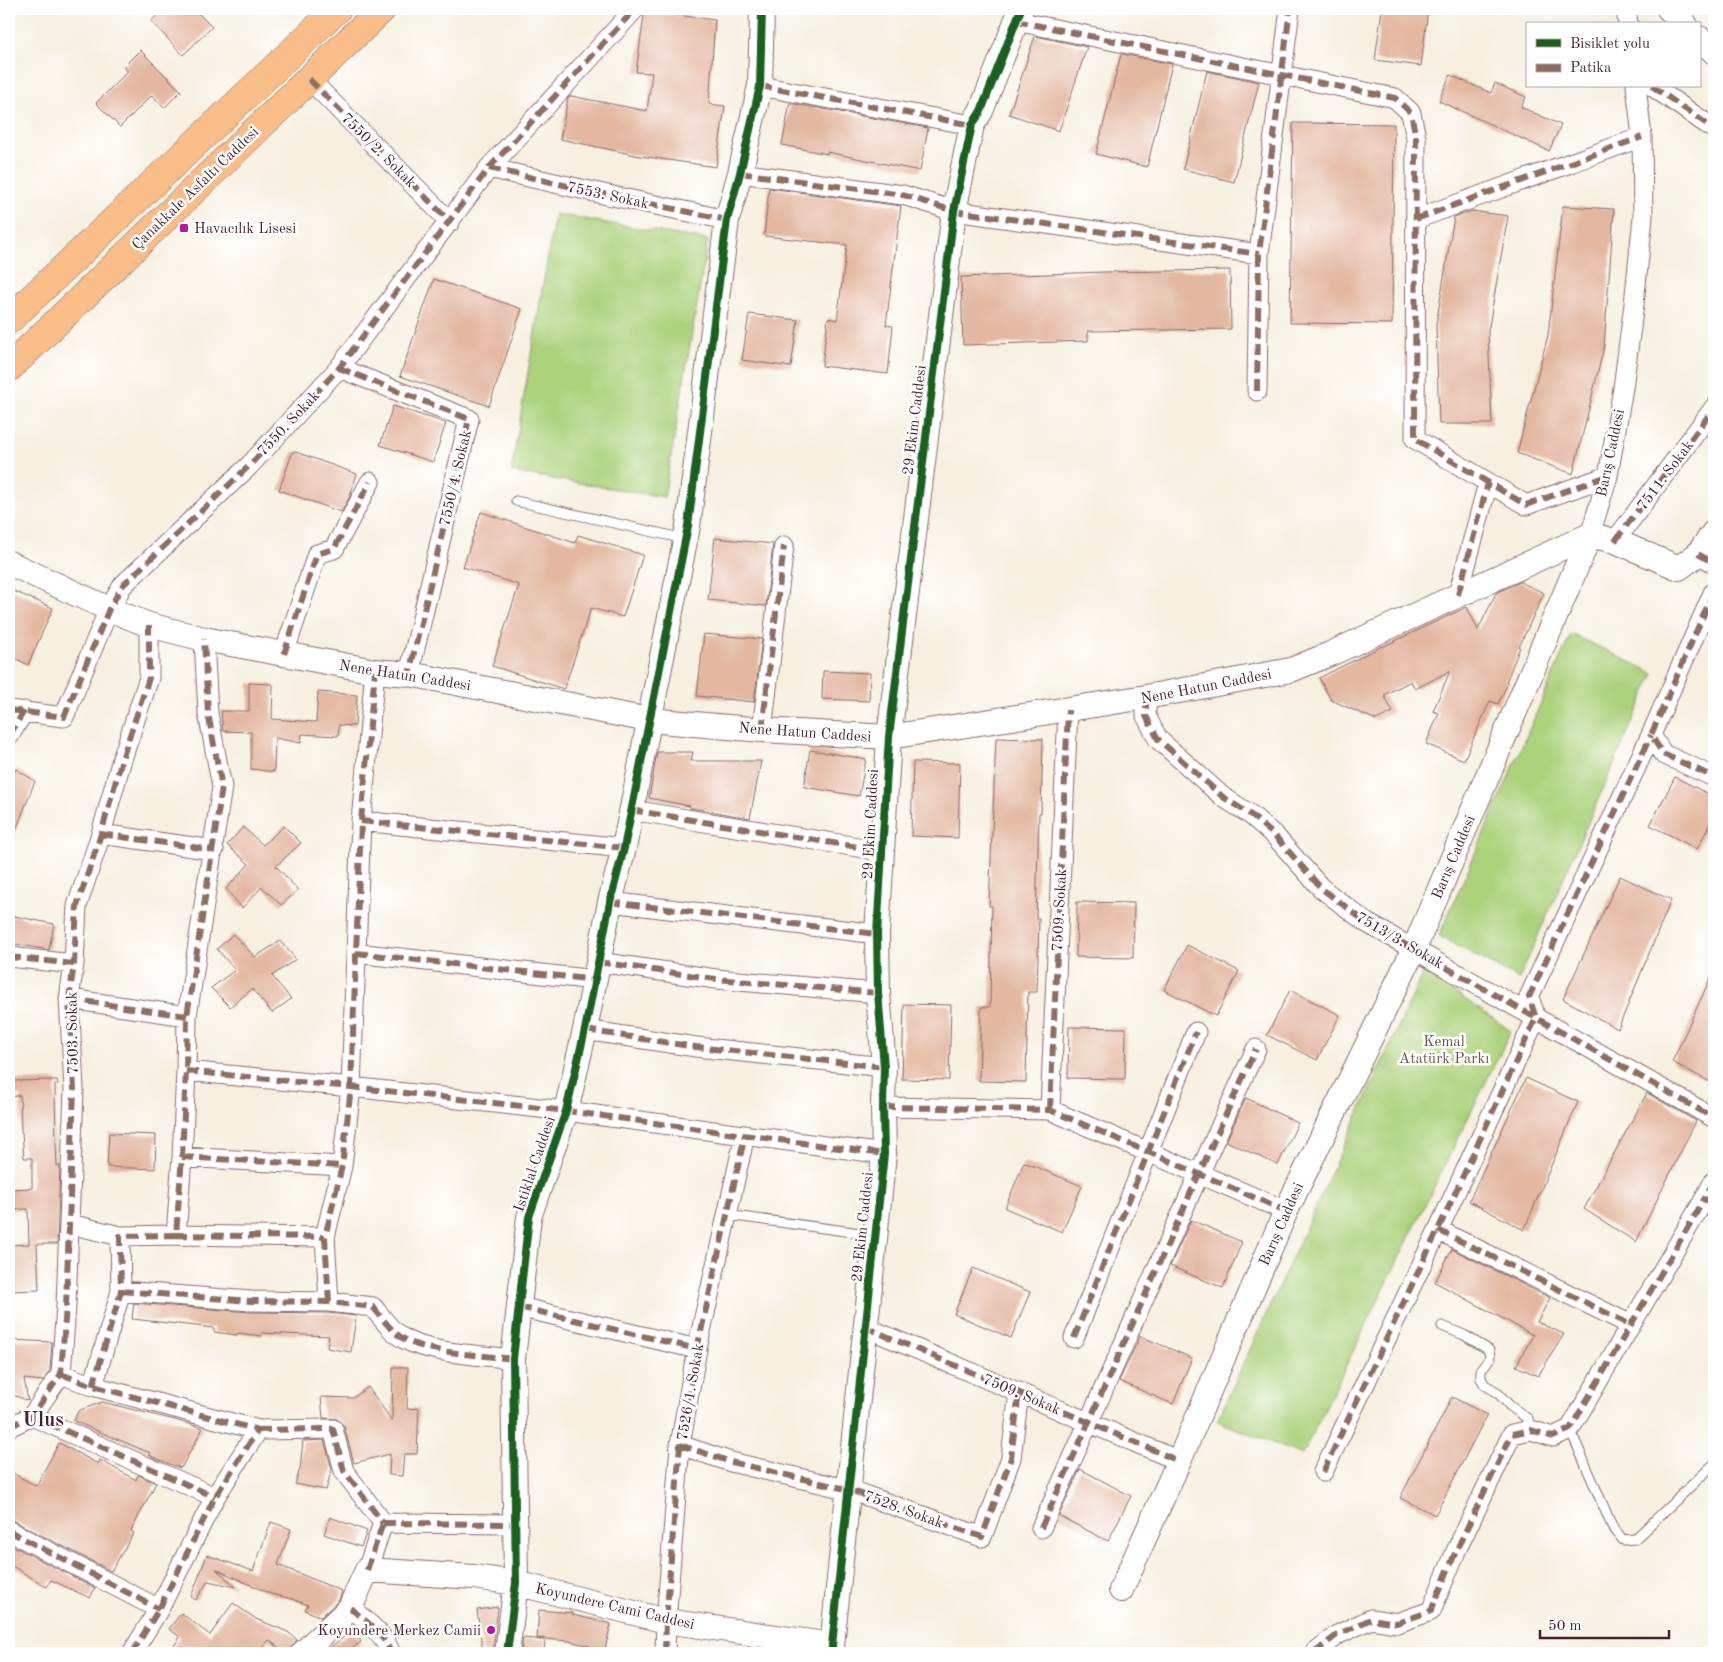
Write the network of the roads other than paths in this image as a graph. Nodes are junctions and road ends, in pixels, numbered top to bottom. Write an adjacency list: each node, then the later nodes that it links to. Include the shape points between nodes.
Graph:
1 (337, 9): 28 (highway)
2 (382, 9): 14 (highway, Çanakkale Asfaltı Caddesi)
3 (635, 9): 21 (street, 7550. Sokak)
4 (762, 9): 15 (street, Istiklal Caddesi)
5 (1290, 9): 13 (street)
6 (1626, 9): 9 (street)
7 (1669, 9): 10 (street)
8 (1018, 15): 13 (street); 18 (street, 29 Ekim Caddesi, via 981,111)
9 (1628, 22)
10 (1683, 22)
11 (1700, 39): 12 (street)
12 (1714, 52)
13 (1282, 74): 24 (street, via 1395,98 1411,113 1416,138); 27 (street)
14 (309, 79): 26 (street, 7550/2. Sokak); 29 (highway, Çanakkale Asfaltı Caddesi)
15 (760, 86): 18 (street); 22 (street, Istiklal Caddesi)
16 (1636, 88): 20 (street, Barış Caddesi)
17 (1655, 88): 19 (street)
18 (972, 125): 23 (street, 29 Ekim Caddesi)
19 (1714, 128)
20 (1642, 137): 24 (street); 33 (street, Barış Caddesi, via 1643,217 1623,388)
21 (489, 168): 25 (street, 7553. Sokak); 26 (street, 7550. Sokak)
22 (740, 173): 23 (street, via 903,195); 25 (street, Istiklal Caddesi)
23 (954, 211): 27 (street); 59 (street, 29 Ekim Caddesi)
24 (1416, 219): 35 (street, via 1415,440)
25 (727, 220): 39 (street, Istiklal Caddesi)
26 (450, 222): 30 (street, 7550. Sokak)
27 (1259, 254): 31 (street)
28 (9, 320)
29 (9, 368)
30 (339, 368): 46 (street, 7550. Sokak, via 249,466 123,585); 51 (street, 7550/4. Sokak, via 469,419)
31 (1257, 391)
32 (1714, 408): 40 (street, 7511. Sokak)
33 (1608, 476): 35 (street, via 1526,505); 38 (street, Barış Caddesi)
34 (370, 482): 49 (street, via 334,549 317,554)
35 (1488, 483): 45 (street)
36 (516, 501): 39 (lane)
37 (1714, 532): 42 (street)
38 (1590, 535): 40 (street); 45 (street, Nene Hatun Caddesi); 69 (street, Barış Caddesi)
39 (685, 539): 55 (street, Istiklal Caddesi)
40 (1615, 541): 42 (street, via 1679,568)
41 (784, 546): 56 (street)
42 (1706, 558)
43 (9, 563): 46 (street, Nene Hatun Caddesi)
44 (1714, 591): 57 (street)
45 (1458, 595): 52 (street, Nene Hatun Caddesi, via 1291,670)
46 (109, 609): 47 (street, Nene Hatun Caddesi); 53 (street, 7550. Sokak, via 64,717)
47 (149, 625): 48 (street, Nene Hatun Caddesi); 63 (street, 7503. Sokak, via 150,678)
48 (204, 639): 49 (street, Nene Hatun Caddesi); 65 (street, via 208,713 222,788)
49 (284, 654): 50 (street, Nene Hatun Caddesi)
50 (375, 671): 51 (street, Nene Hatun Caddesi); 62 (street)
51 (409, 674): 55 (street, Nene Hatun Caddesi)
52 (1146, 697): 54 (street, Nene Hatun Caddesi); 69 (street, 7513/3. Sokak, via 1146,716 1164,745 1223,797 1275,836 1334,899 1367,923)
53 (16, 710): 58 (street)
54 (1068, 710): 59 (street, Nene Hatun Caddesi); 85 (street, 7509. Sokak)
55 (649, 720): 56 (street, Nene Hatun Caddesi); 61 (street, Istiklal Caddesi)
56 (762, 730): 59 (street, Nene Hatun Caddesi)
57 (1651, 735): 60 (street, via 1663,754); 77 (street, via 1529,997)
58 (9, 736)
59 (889, 737): 66 (street, 29 Ekim Caddesi)
60 (1714, 777)
61 (631, 810): 64 (street, Istiklal Caddesi); 66 (street)
62 (362, 821): 64 (street); 70 (street)
63 (101, 834): 65 (street); 72 (street, 7503. Sokak, via 77,906)
64 (624, 848): 67 (street, Istiklal Caddesi)
65 (214, 850): 76 (street)
66 (882, 851): 68 (street, 29 Ekim Caddesi)
67 (610, 902): 68 (street); 73 (street, Istiklal Caddesi)
68 (877, 934): 74 (street, 29 Ekim Caddesi)
69 (1414, 949): 77 (street, 7513/3. Sokak); 96 (street, Barış Caddesi)
70 (356, 953): 73 (street); 83 (street)
71 (9, 957): 72 (street)
72 (74, 964): 75 (street, 7503. Sokak)
73 (596, 971): 74 (street); 78 (street, Istiklal Caddesi)
74 (878, 993): 81 (street, 29 Ekim Caddesi)
75 (69, 999): 76 (street); 99 (street, 7503. Sokak, via 74,1089)
76 (187, 1016): 82 (street)
77 (1536, 1018): 87 (street, 7513/3. Sokak); 100 (street)
78 (585, 1030): 81 (street, via 696,1047); 86 (street, Istiklal Caddesi)
79 (1196, 1032): 89 (street)
80 (1256, 1049): 93 (street)
81 (884, 1067): 84 (street, 29 Ekim Caddesi)
82 (186, 1071): 83 (street); 91 (street)
83 (351, 1087): 86 (street); 92 (street)
84 (883, 1107): 85 (street); 90 (street, 29 Ekim Caddesi)
85 (1050, 1110): 89 (street)
86 (566, 1111): 88 (street); 107 (street, Istiklal Caddesi, via 529,1217)
87 (1714, 1118)
88 (745, 1135): 90 (street); 97 (street, 7526/1. Sokak)
89 (1149, 1152): 93 (street); 111 (street)
90 (884, 1154): 102 (street, 29 Ekim Caddesi)
91 (182, 1157): 92 (street); 101 (street)
92 (342, 1166): 104 (street)
93 (1198, 1173): 96 (street); 118 (street)
94 (1714, 1181): 95 (street)
95 (1710, 1201): 98 (lane); 108 (street)
96 (1286, 1211): 124 (street, Barış Caddesi)
97 (727, 1215): 102 (lane); 112 (street, 7526/1. Sokak)
98 (1714, 1217)
99 (70, 1224): 103 (street); 114 (street, 7503. Sokak)
100 (1438, 1230): 108 (street); 126 (street)
101 (176, 1235): 103 (street); 104 (street)
102 (875, 1235): 110 (street, 29 Ekim Caddesi)
103 (120, 1236): 105 (street)
104 (324, 1237): 106 (street)
105 (121, 1292): 106 (street, via 250,1301); 115 (street)
106 (329, 1302): 113 (street, via 373,1308 405,1340 424,1348)
107 (518, 1307): 112 (street); 113 (street, Istiklal Caddesi)
108 (1631, 1325): 120 (street)
109 (1442, 1326): 122 (lane, via 1489,1350 1490,1358 1481,1370 1481,1380 1528,1419)
110 (865, 1327): 116 (street, 7509. Sokak); 127 (street, 29 Ekim Caddesi)
111 (1074, 1338)
112 (697, 1349): 123 (street, 7526/1. Sokak)
113 (513, 1359): 130 (street, Istiklal Caddesi)
114 (61, 1374): 115 (street); 117 (street)
115 (93, 1386): 121 (street)
116 (1019, 1392): 118 (street, 7509. Sokak); 127 (street, 7528. Sokak, via 1011,1458 982,1536)
117 (32, 1416): 119 (street); 128 (street)
118 (1089, 1422): 124 (street, 7509. Sokak); 131 (street)
119 (9, 1427)
120 (1570, 1429): 122 (street, via 1553,1437); 125 (lane, via 1612,1526 1623,1540 1635,1539)
121 (258, 1430): 128 (street); 129 (street, via 333,1429 344,1472)
122 (1531, 1430): 145 (street, via 1512,1434 1431,1611 1397,1623 1371,1619 1337,1635)
123 (680, 1445): 127 (street, 7528. Sokak, via 731,1462); 138 (street, 7526/1. Sokak)
124 (1179, 1461): 135 (street, Barış Caddesi)
125 (1714, 1464)
126 (1323, 1472)
127 (850, 1490): 139 (street, 29 Ekim Caddesi)
128 (215, 1497): 137 (street)
129 (383, 1523): 130 (street); 133 (street)
130 (516, 1524): 134 (street, Istiklal Caddesi)
131 (1041, 1528)
132 (9, 1531): 137 (street)
133 (367, 1570): 134 (street, Koyundere Cami Caddesi); 136 (street)
134 (516, 1583): 138 (street, Koyundere Cami Caddesi); 143 (street, Istiklal Caddesi)
135 (1121, 1590)
136 (350, 1608): 141 (street); 142 (street, via 380,1633)
137 (159, 1609): 140 (street)
138 (666, 1621): 139 (street, Koyundere Cami Caddesi); 144 (street, 7526/1. Sokak)
139 (832, 1649)
140 (132, 1653)
141 (303, 1653)
142 (391, 1653)
143 (506, 1653)
144 (665, 1653)
145 (1314, 1653)

